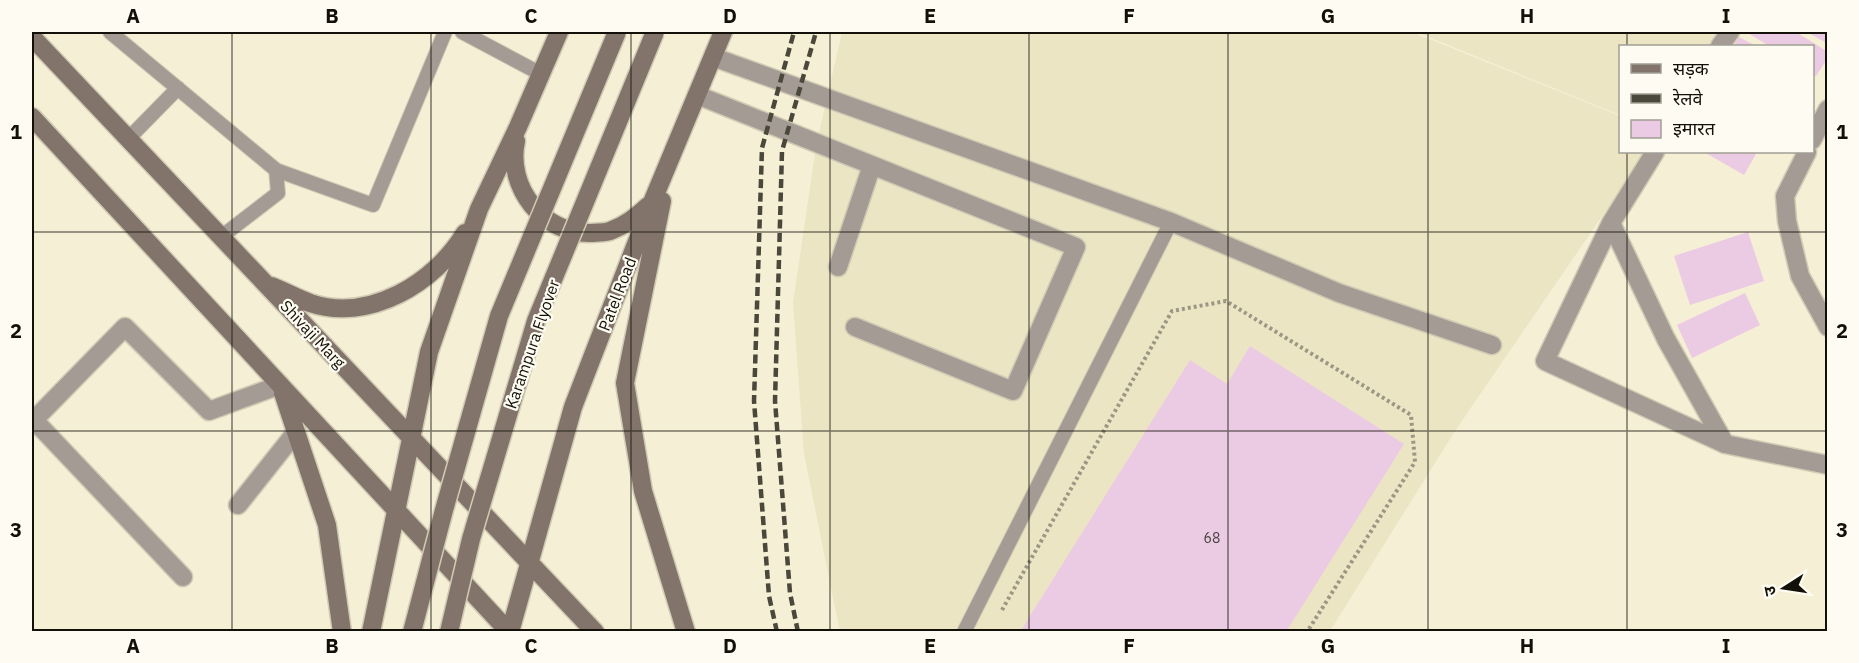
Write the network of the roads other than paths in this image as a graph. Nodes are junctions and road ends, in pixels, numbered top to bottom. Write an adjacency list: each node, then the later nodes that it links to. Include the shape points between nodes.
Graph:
1 (110, 32): 13 (lane)
2 (445, 32): 24 (lane, via 373,205)
3 (462, 32): 12 (lane)
4 (559, 32): 12 (main road)
5 (617, 32): 47 (main road, bridge, via 499,316)
6 (655, 32): 48 (main road, Karampura Flyover, bridge, via 536,321 471,538)
7 (723, 32): 11 (main road, Patel Road)
8 (1730, 32): 10 (street)
9 (32, 37): 19 (main road, Shivaji Marg)
10 (1721, 45)
11 (713, 57): 14 (main road, Patel Road); 27 (street)
12 (541, 74): 17 (main road)
13 (178, 88): 19 (lane); 24 (lane)
14 (697, 95): 22 (main road, Patel Road); 23 (street)
15 (1827, 110): 18 (street)
16 (32, 117): 35 (main road)
17 (518, 127): 25 (main road, via 513,154 517,182 531,207 553,224 580,233 608,232 634,220); 26 (main road)
18 (1814, 136)
19 (128, 139): 29 (main road, Shivaji Marg)
20 (1654, 153): 28 (street)
21 (1806, 153): 33 (street, via 1785,196 1787,221 1800,276)
22 (670, 164): 25 (main road, Patel Road); 51 (main road, via 624,383 644,491)
23 (872, 165): 30 (street); 32 (street, via 1076,247 1013,391)
24 (276, 170): 29 (lane, via 279,193)
25 (653, 200): 43 (main road, Patel Road, via 573,407)
26 (479, 209): 31 (main road, via 438,267 392,298 342,308 311,303); 38 (main road, via 429,352)
27 (1172, 222): 34 (street, via 1339,294); 52 (lane)
28 (1611, 223): 39 (street, via 1666,339); 39 (street, via 1545,361)
29 (221, 237): 31 (main road, Shivaji Marg)
30 (838, 267)
31 (264, 283): 38 (main road, Shivaji Marg)
32 (855, 327)
33 (1827, 327)
34 (1492, 345)
35 (280, 385): 36 (street, via 209,411 125,327); 37 (main road); 42 (main road)
36 (33, 419): 44 (street)
37 (296, 432): 41 (street); 45 (main road, via 327,525)
38 (411, 438): 42 (main road); 43 (main road, Shivaji Marg)
39 (1725, 444): 40 (street)
40 (1827, 465)
41 (238, 505)
42 (396, 510): 46 (main road); 49 (main road)
43 (529, 562): 49 (main road, Patel Road); 50 (main road, Shivaji Marg)
44 (183, 577)
45 (342, 632)
46 (371, 632)
47 (412, 632)
48 (449, 632)
49 (509, 632)
50 (595, 632)
51 (686, 632)
52 (964, 632)

